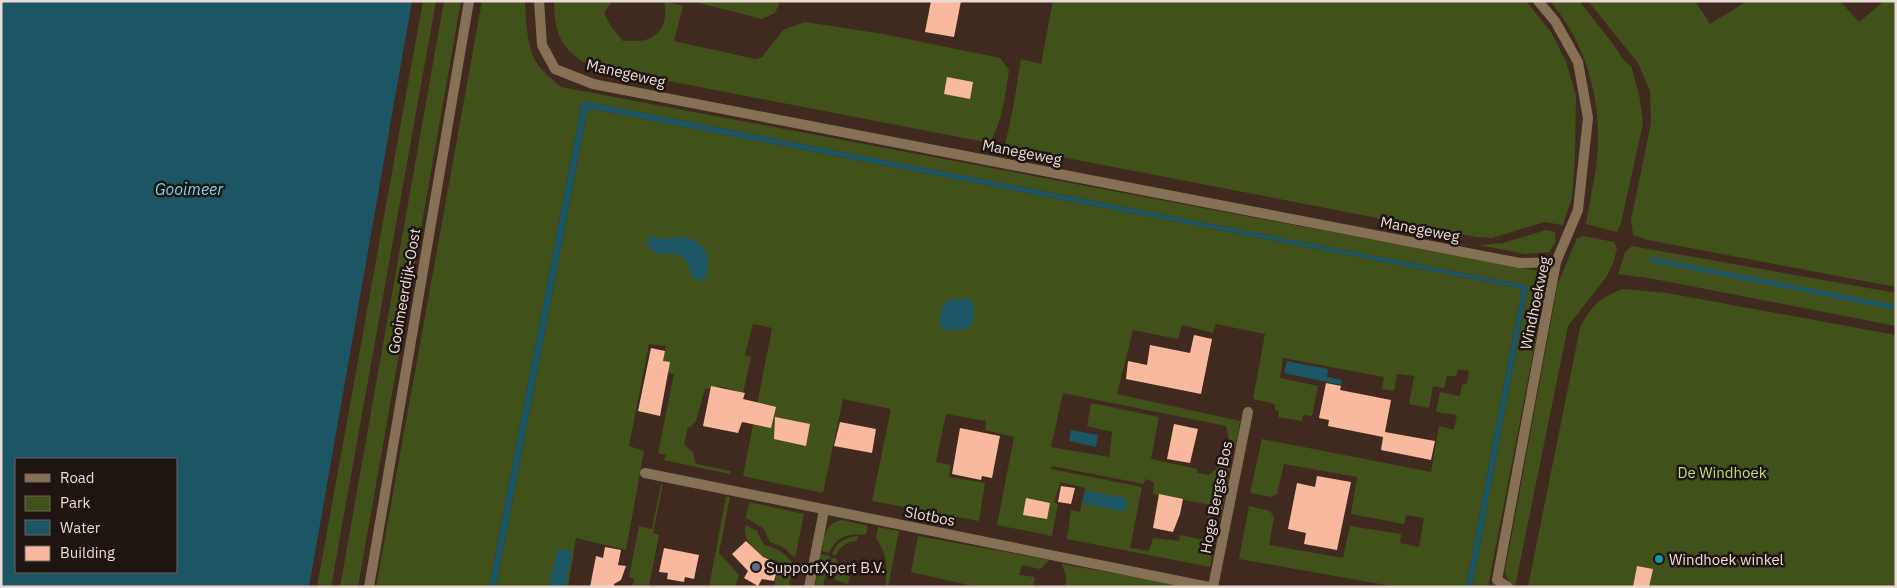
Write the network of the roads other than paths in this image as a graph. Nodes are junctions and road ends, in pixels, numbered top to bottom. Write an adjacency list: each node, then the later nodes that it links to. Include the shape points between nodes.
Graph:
1 (469, 1): 8 (street, Gooimeerdijk-Oost)
2 (538, 1): 4 (street, Manegeweg, via 542,45 556,69 593,84 1520,263)
3 (1538, 1): 4 (street, Windhoekweg, via 1578,62 1588,118 1578,210)
4 (1556, 262): 12 (street, Windhoekweg, via 1497,580)
5 (1248, 412): 11 (street, Hoge Bergse Bos)
6 (645, 473): 7 (street, Slotbos)
7 (824, 510): 9 (street); 10 (street, Slotbos)
8 (369, 587)
9 (809, 587)
10 (1209, 587)
11 (1213, 587)
12 (1508, 587)

